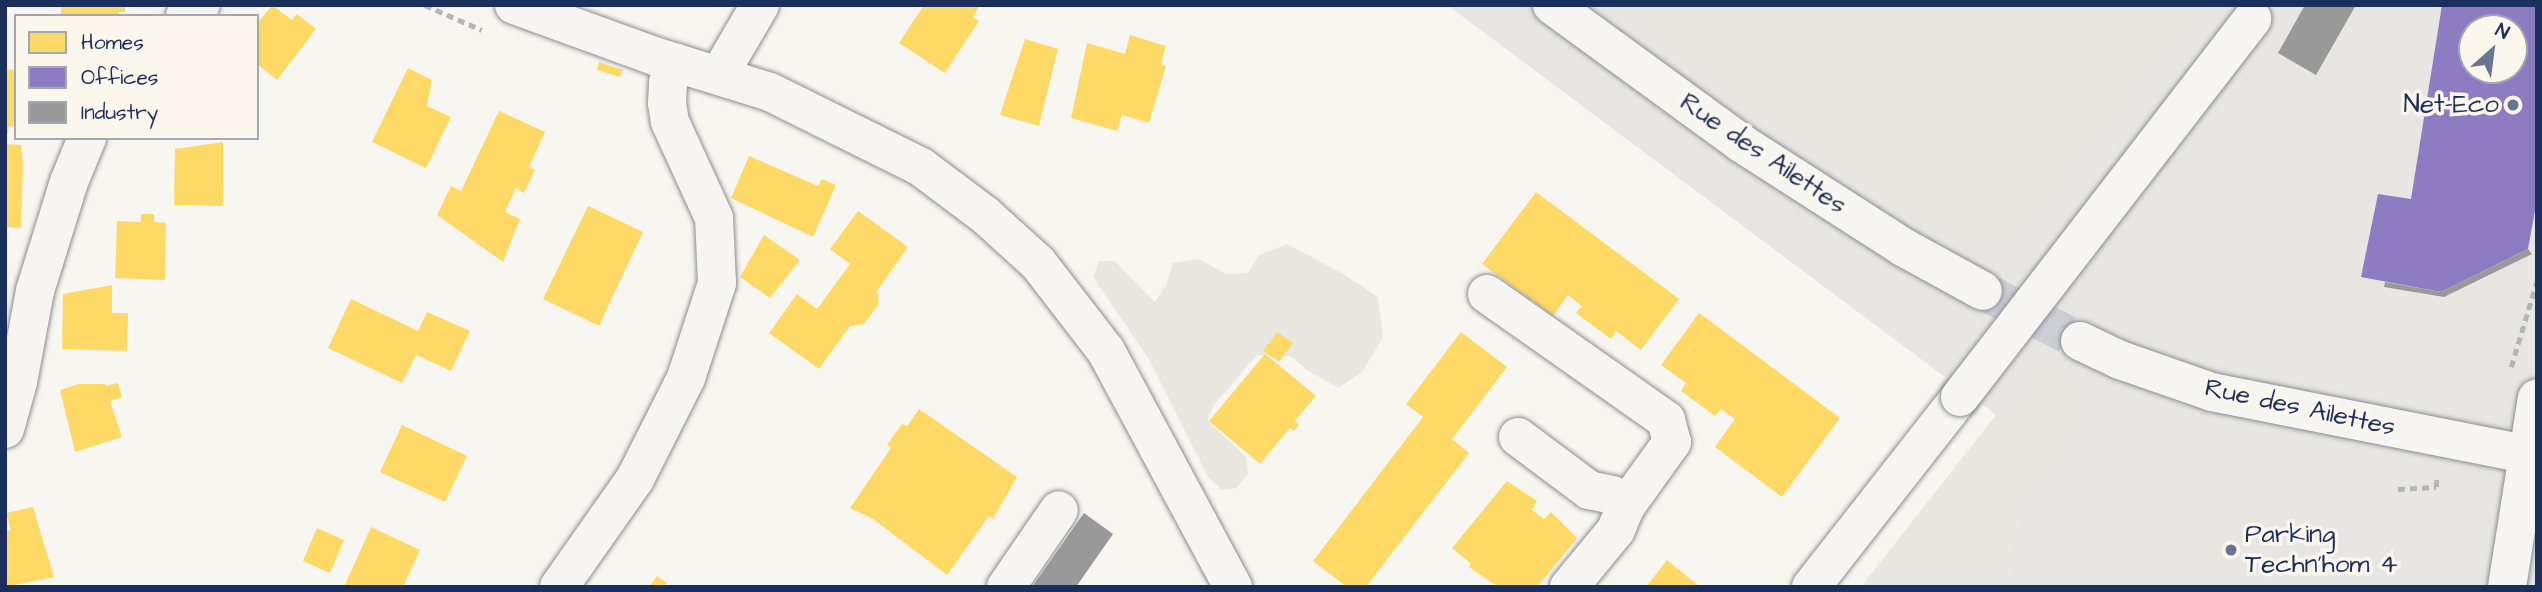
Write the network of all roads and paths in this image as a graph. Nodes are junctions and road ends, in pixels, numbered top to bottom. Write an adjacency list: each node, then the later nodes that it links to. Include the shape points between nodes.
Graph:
1 (514, 5): 5 (street)
2 (760, 5): 6 (street)
3 (1552, 5): 8 (street, Rue des Ailettes, via 1741,143 1903,247)
4 (2256, 12): 23 (street, bridge)
5 (676, 62): 6 (street); 19 (street, via 667,93 670,122 714,218 718,283 686,377 635,479)
6 (719, 75): 21 (street, via 770,92 921,167 1038,263 1106,351)
7 (86, 140): 12 (street, via 35,291 19,382)
8 (1983, 291)
9 (1487, 294): 17 (street, via 1666,420 1672,442)
10 (2080, 341): 14 (street, Rue des Ailettes, via 2212,393)
11 (2537, 398): 14 (street)
12 (5, 429)
13 (1518, 437): 17 (street, via 1588,490 1612,495)
14 (2525, 454): 24 (street)
15 (2438, 464): 16 (path, via 2436,487)
16 (2398, 489)
17 (1626, 506): 22 (street, via 1616,530)
18 (1059, 510): 20 (street)
19 (559, 587)
20 (1006, 587)
21 (1233, 587)
22 (1569, 587)
23 (1811, 587)
24 (2507, 587)

